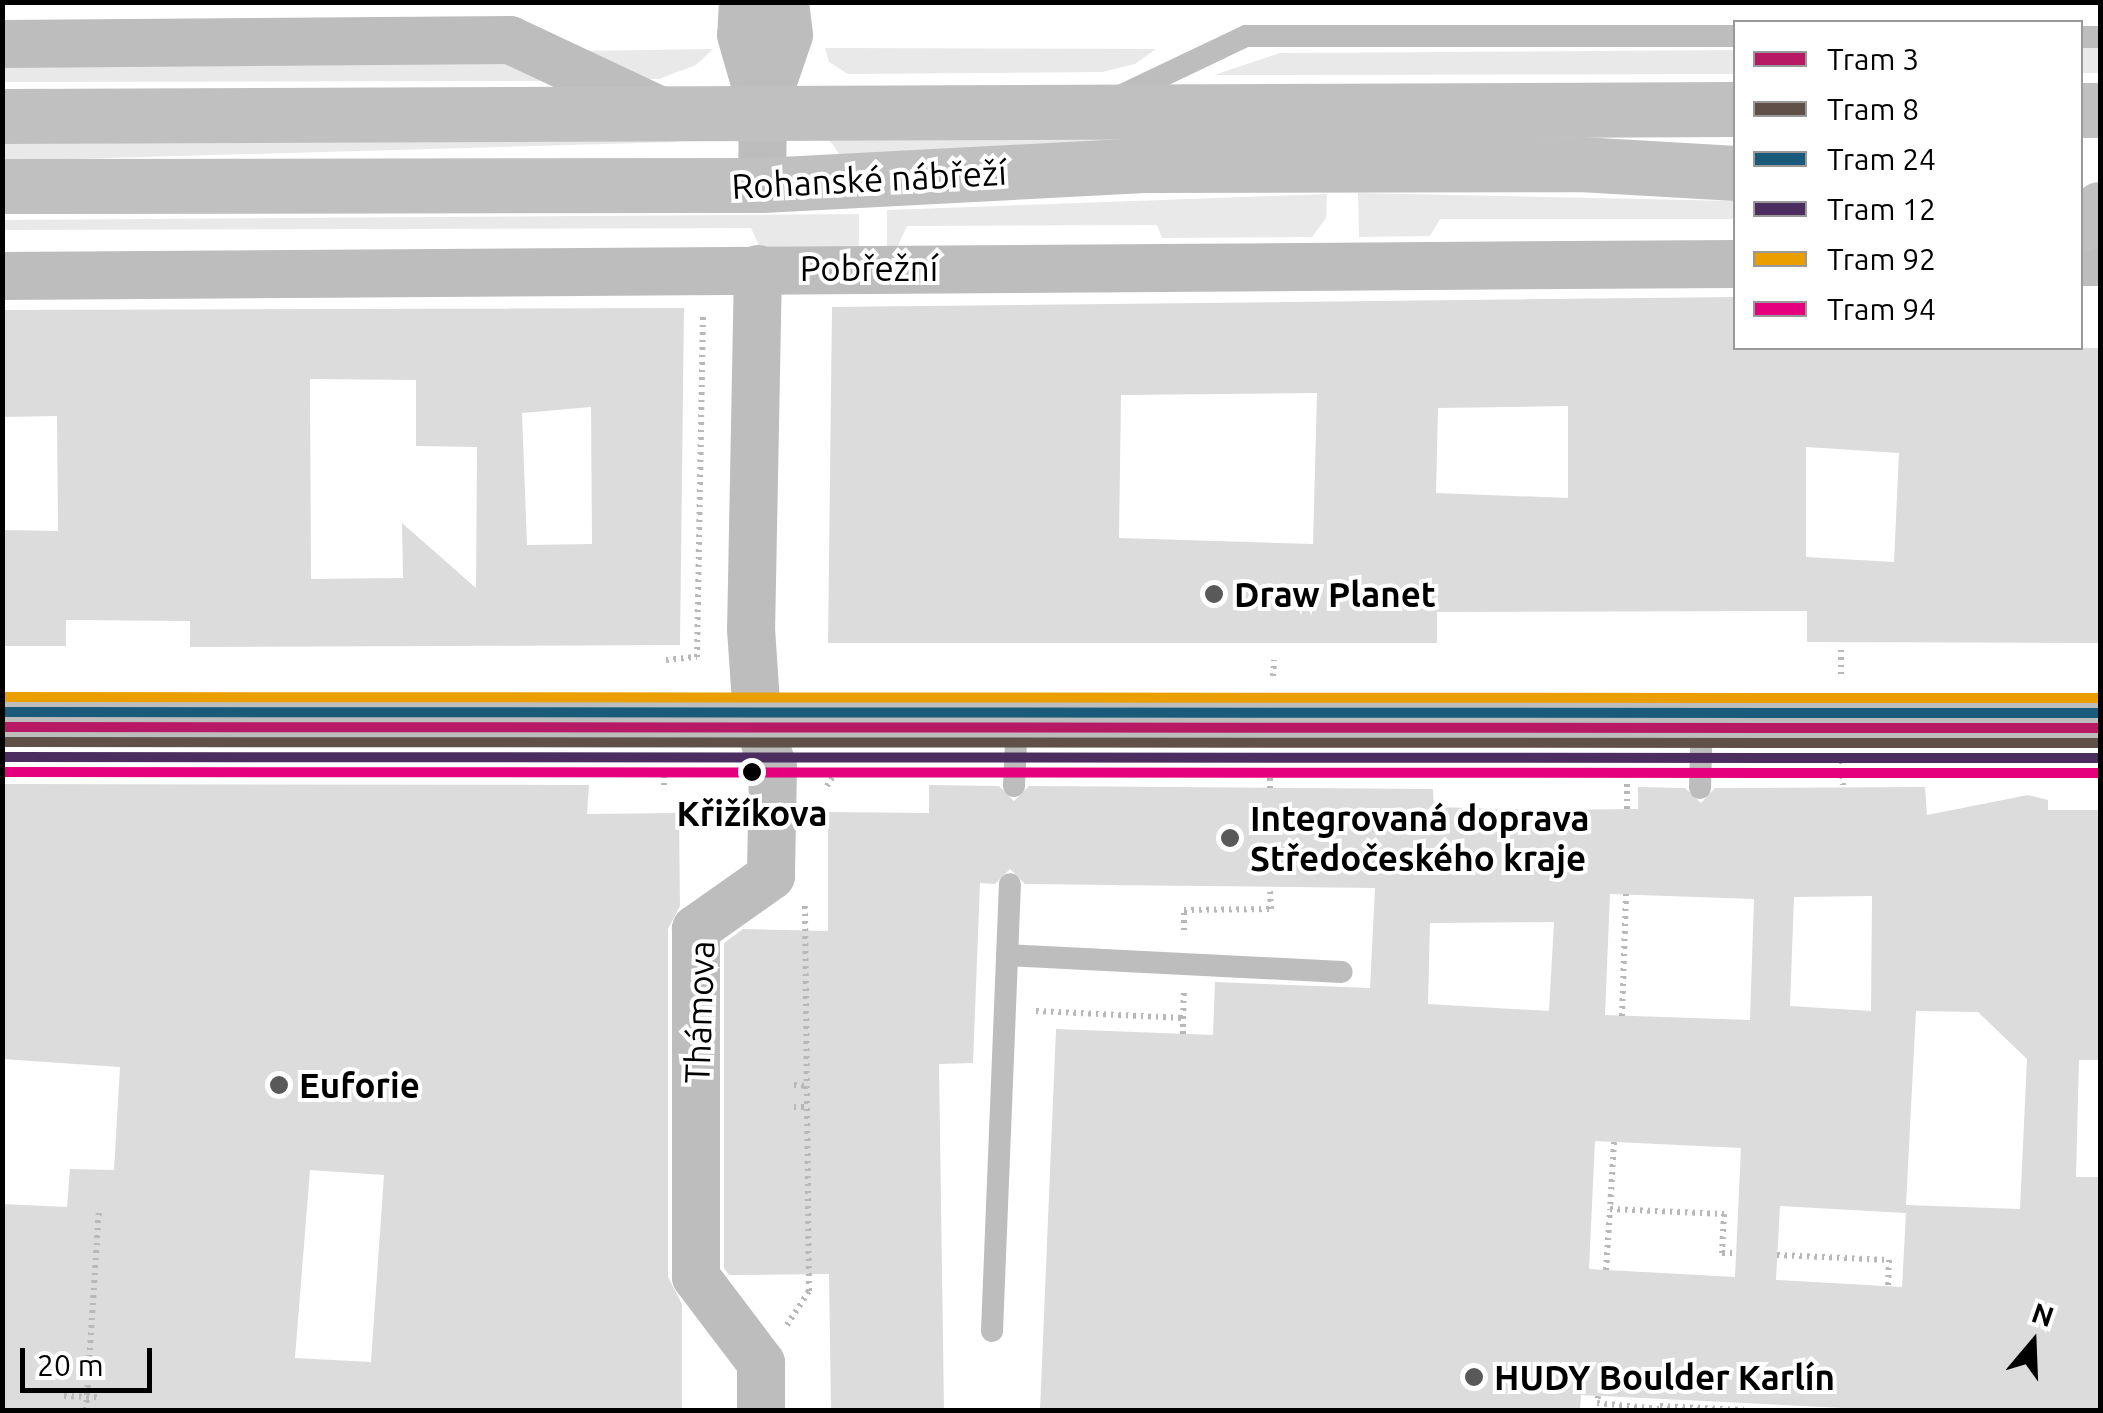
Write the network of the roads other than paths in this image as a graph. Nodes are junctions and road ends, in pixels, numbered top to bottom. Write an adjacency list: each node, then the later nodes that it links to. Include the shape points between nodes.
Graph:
1 (742, 2): 7 (street, via 741,35)
2 (786, 2): 7 (street, via 788,36)
3 (1733, 36): 5 (lane, via 1246,36)
4 (2, 44): 8 (street, Rohanské nábřeží, via 510,40)
5 (1092, 109): 6 (main road, Rohanské nábřeží); 7 (main road, Rohanské nábřeží)
6 (1733, 109)
7 (763, 111): 8 (main road, Rohanské nábřeží); 11 (street)
8 (665, 113): 9 (main road, Rohanské nábřeží)
9 (2, 116)
10 (1733, 173): 11 (main road, Rohanské nábřeží, via 1580,164 1162,165)
11 (762, 185): 12 (main road, Rohanské nábřeží)
12 (2, 186)
13 (1733, 264): 14 (street, Pobřežní)
14 (758, 269): 15 (street, Pobřežní); 16 (street, via 752,630)
15 (2, 276)
16 (757, 718): 19 (street); 20 (street); 27 (street, Thámova, via 774,768 772,876 696,929 696,1277 761,1363)
17 (1702, 718): 18 (street); 20 (street); 22 (lane)
18 (2100, 718)
19 (2, 719)
20 (1017, 719): 21 (lane)
21 (1014, 786)
22 (1700, 788)
23 (1010, 884): 24 (lane)
24 (1007, 955): 25 (lane); 26 (lane)
25 (1342, 972)
26 (992, 1331)
27 (761, 1410)

